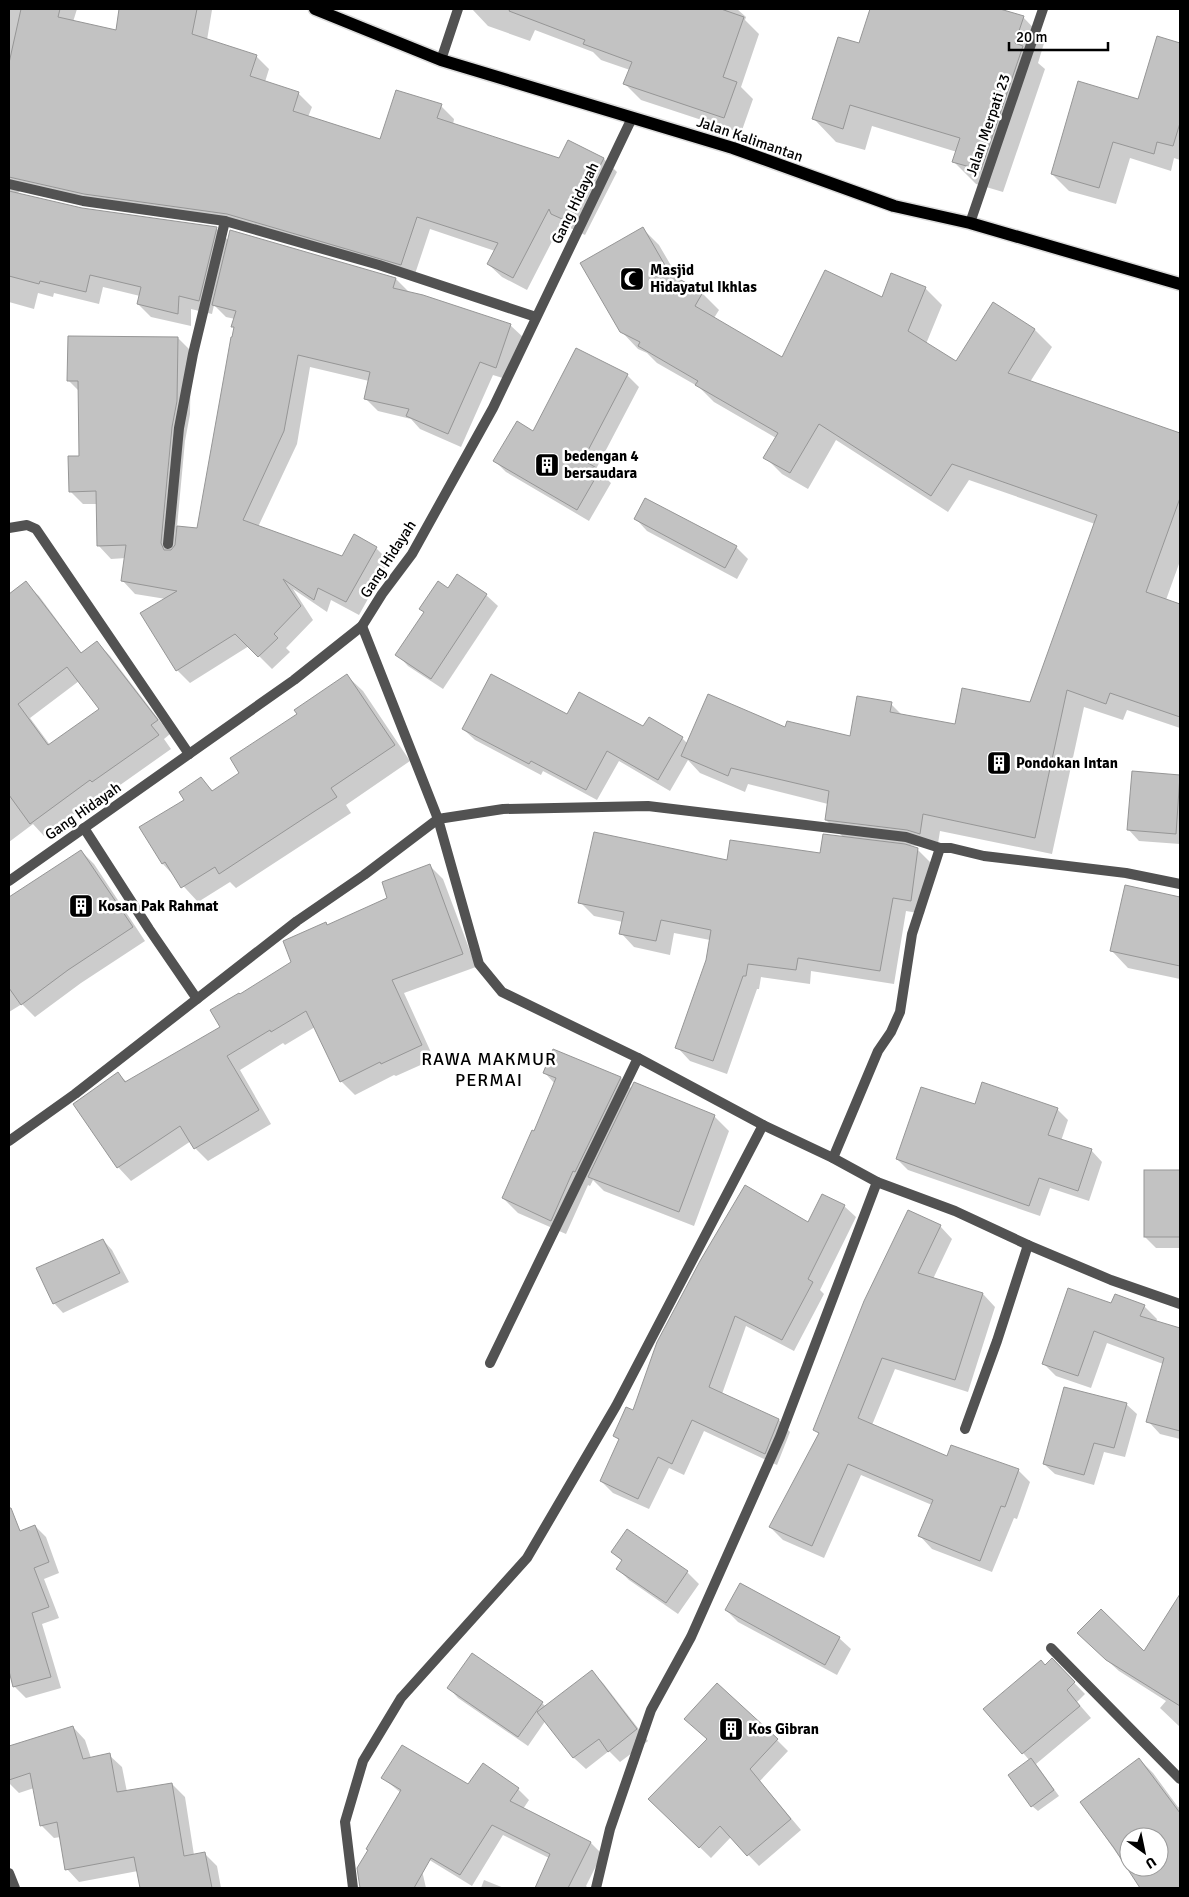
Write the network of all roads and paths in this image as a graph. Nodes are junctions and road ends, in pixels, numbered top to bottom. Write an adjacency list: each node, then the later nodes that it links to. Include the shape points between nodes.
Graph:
1 (315, 9): 4 (main road, Jalan Kalimantan)
2 (458, 9): 4 (street)
3 (1043, 9): 8 (street, Jalan Merpati 23)
4 (441, 60): 5 (main road, Jalan Kalimantan)
5 (632, 118): 8 (main road, Jalan Kalimantan, via 733,148 894,206); 10 (street, Gang Hidayah)
6 (9, 184): 7 (street, via 83,201)
7 (225, 220): 10 (street, via 379,265); 12 (street, via 192,354 179,428)
8 (970, 223): 9 (main road, Jalan Kalimantan)
9 (1180, 284)
10 (536, 318): 13 (street, Gang Hidayah, via 493,408 412,554)
11 (9, 528): 14 (street, via 27,525 36,529)
12 (168, 544)
13 (362, 626): 14 (street, Gang Hidayah, via 294,680); 15 (street)
14 (189, 754): 16 (street, Gang Hidayah)
15 (438, 819): 17 (street, via 503,809 648,806 906,837); 20 (street, via 297,920); 21 (street, via 479,964 502,992)
16 (84, 828): 18 (street, Gang Hidayah); 20 (street)
17 (940, 848): 19 (street); 24 (street, via 912,934 900,1012 878,1051)
18 (9, 881)
19 (1180, 884)
20 (197, 999): 23 (street)
21 (638, 1058): 22 (street); 28 (street)
22 (763, 1125): 24 (street); 34 (street, via 616,1406 527,1558 401,1698 363,1761 345,1822)
23 (9, 1141)
24 (833, 1158): 25 (street)
25 (877, 1182): 26 (street, via 955,1211); 35 (street, via 780,1437 691,1637 651,1710 610,1829)
26 (1028, 1244): 27 (street, via 1110,1280); 29 (street)
27 (1180, 1304)
28 (490, 1363)
29 (965, 1429)
30 (1051, 1648): 31 (street)
31 (1180, 1779)
32 (9, 1873): 33 (street)
33 (15, 1888)
34 (353, 1888)
35 (596, 1888)

